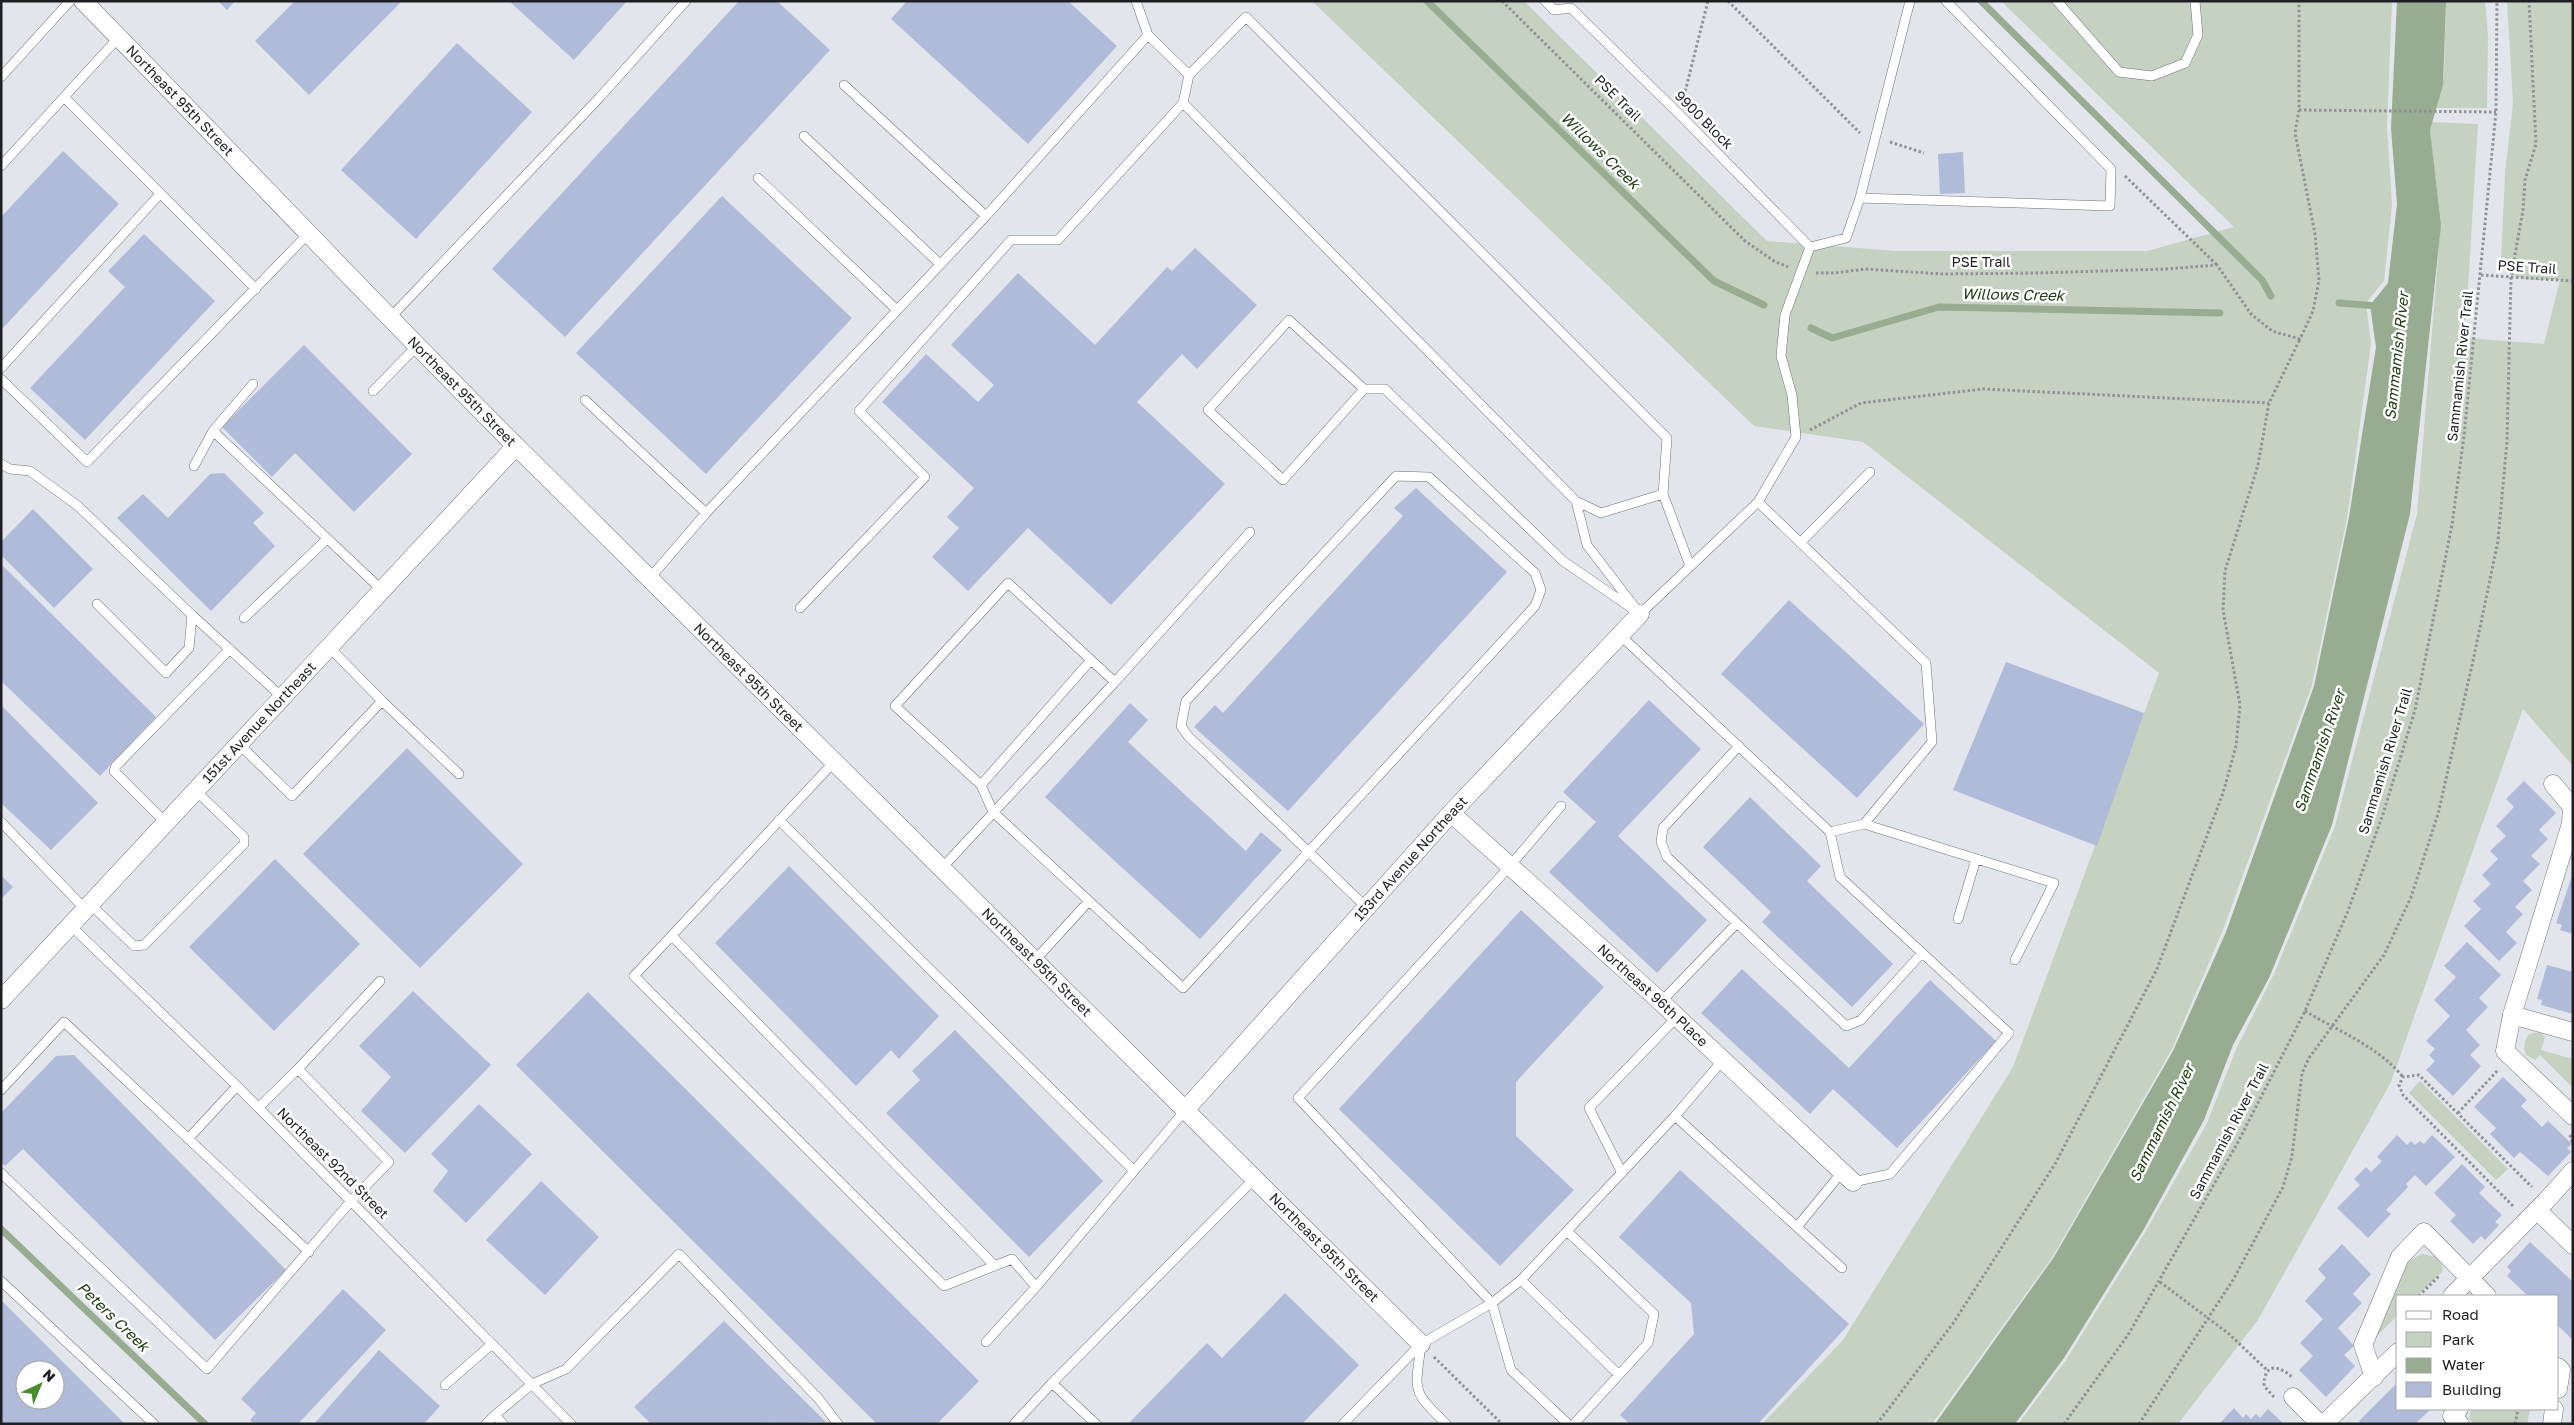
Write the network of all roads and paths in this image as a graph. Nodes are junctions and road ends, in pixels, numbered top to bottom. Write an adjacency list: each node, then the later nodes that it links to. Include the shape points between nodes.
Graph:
1 (70, 1): 21 (lane)
2 (83, 1): 19 (street, Northeast 95th Street)
3 (686, 1): 47 (lane, via 600,97)
4 (1136, 1): 18 (lane)
5 (1502, 1): 41 (path, PSE Trail, via 1746,241 1774,261)
6 (1545, 1): 17 (lane, via 1554,10)
7 (1578, 1): 17 (lane)
8 (1708, 1): 27 (path)
9 (1728, 1): 29 (path, via 1860,133)
10 (1910, 1): 29 (lane)
11 (1946, 1): 32 (lane)
12 (2057, 1): 13 (lane, via 2119,72 2152,76 2185,63 2198,35)
13 (2195, 1)
14 (2299, 1): 25 (path)
15 (2498, 1): 26 (path, Sammamish River Trail)
16 (2529, 1): 43 (path, via 2536,144 2525,180)
17 (1571, 8): 27 (lane, 9900 Block)
18 (1148, 35): 20 (lane); 36 (lane)
19 (119, 37): 23 (lane); 37 (street, Northeast 95th Street)
20 (1189, 75): 24 (lane); 63 (lane, via 1246,17 1667,438)
21 (1, 77)
22 (844, 85): 36 (lane)
23 (64, 97): 31 (lane); 34 (lane)
24 (1183, 103): 64 (lane); 74 (lane, via 1058,240 1011,240 858,411 925,477)
25 (2299, 110): 26 (path); 48 (path, via 2295,133 2315,234 2319,280 2313,312)
26 (2496, 112): 42 (path, Sammamish River Trail)
27 (1679, 114): 38 (lane, 9900 Block)
28 (804, 136): 39 (lane)
29 (1874, 137): 30 (path); 35 (lane)
30 (1924, 152)
31 (1, 166)
32 (2111, 169): 35 (lane, via 2110,206); 40 (path, via 2130,178)
33 (758, 178): 46 (lane)
34 (160, 194): 45 (lane); 50 (lane)
35 (1860, 198): 38 (lane, via 1846,238)
36 (986, 216): 39 (lane)
37 (308, 234): 45 (lane); 47 (street, Northeast 95th Street)
38 (1810, 247): 41 (lane)
39 (940, 264): 46 (lane)
40 (2217, 265): 41 (path, PSE Trail, via 2038,273 1942,274 1865,269 1835,273); 48 (path, via 2251,314 2272,331)
41 (1801, 272): 58 (lane, via 1785,316 1781,356 1792,395)
42 (2481, 275): 43 (path, PSE Trail); 117 (path, Sammamish River Trail, via 2452,525 2415,710 2383,814 2348,911)
43 (2511, 277): 44 (path, PSE Trail); 120 (path, via 2507,441 2498,541 2438,814 2411,897 2384,955)
44 (2573, 281)
45 (256, 289): 51 (lane, via 87,462)
46 (897, 310): 66 (lane)
47 (390, 318): 49 (street, Northeast 95th Street)
48 (2300, 338): 56 (path)
49 (417, 346): 54 (lane); 59 (street, Northeast 95th Street)
50 (1, 368)
51 (1, 378)
52 (253, 384): 57 (lane)
53 (1364, 389): 53 (lane, via 1289,320 1208,410 1282,480); 75 (lane, via 1384,389 1563,561)
54 (373, 391)
55 (585, 400): 66 (lane)
56 (2269, 403): 58 (path, via 1983,389 1861,403); 189 (path, via 2258,465 2225,571 2223,610 2240,705 2236,746 2223,793 2157,969 2055,1164 1954,1322)
57 (213, 431): 61 (lane); 68 (lane)
58 (1796, 437): 65 (lane)
59 (516, 446): 71 (street, Northeast 95th Street); 72 (street, 151st Avenue Northeast)
60 (1, 464): 76 (lane, via 10,469 30,471 78,506)
61 (194, 466)
62 (1870, 472): 69 (lane)
63 (1663, 494): 64 (lane, via 1601,513); 70 (lane)
64 (1576, 501): 75 (lane, via 1587,545)
65 (1758, 502): 69 (lane); 70 (lane)
66 (706, 513): 71 (lane)
67 (1250, 532): 82 (lane)
68 (327, 539): 72 (lane); 77 (lane)
69 (1800, 543): 98 (lane, via 1926,663 1932,742)
70 (1690, 566): 75 (lane)
71 (650, 578): 87 (street, Northeast 95th Street)
72 (383, 591): 79 (street, 151st Avenue Northeast)
73 (97, 604): 76 (lane, via 166,672 189,648)
74 (800, 608)
75 (1640, 614): 78 (street, 153rd Avenue Northeast)
76 (192, 615): 80 (lane)
77 (244, 618)
78 (1620, 635): 86 (lane); 94 (street, 153rd Avenue Northeast)
79 (330, 648): 83 (street, 151st Avenue Northeast); 84 (lane)
80 (230, 649): 83 (lane); 97 (lane, via 114,771)
81 (1091, 660): 82 (lane); 90 (lane); 90 (lane, via 1008,583 895,706)
82 (1114, 682): 93 (lane)
83 (282, 697): 85 (street, 151st Avenue Northeast)
84 (382, 701): 85 (lane, via 292,796); 88 (lane)
85 (239, 744): 91 (street, 151st Avenue Northeast)
86 (1739, 746): 99 (lane); 108 (lane, via 1661,834 1667,857)
87 (834, 762): 95 (lane); 103 (street, Northeast 95th Street)
88 (459, 774)
89 (2553, 784): 118 (street, via 2572,808 2571,824)
90 (981, 785): 93 (lane)
91 (196, 791): 97 (street, 151st Avenue Northeast); 105 (lane, via 244,837 244,844 144,945 134,946)
92 (1561, 806): 102 (lane)
93 (993, 812): 103 (lane); 104 (lane)
94 (1451, 813): 102 (street, Northeast 96th Place); 106 (street, 153rd Avenue Northeast)
95 (779, 820): 110 (lane); 134 (lane)
96 (1, 822): 105 (lane)
97 (166, 823): 105 (street, 151st Avenue Northeast)
98 (1864, 824): 99 (lane); 101 (lane)
99 (1830, 832): 111 (lane, via 1840,877)
100 (1308, 852): 100 (lane, via 1535,606 1541,590 1535,573 1429,477 1396,476 1186,701 1181,726 1188,736); 104 (lane, via 1183,988); 106 (lane)
101 (1976, 859): 107 (lane); 113 (lane, via 2054,883)
102 (1510, 866): 116 (street, Northeast 96th Place); 159 (lane, via 1298,1098)
103 (941, 869): 112 (street, Northeast 95th Street)
104 (1089, 901): 112 (lane)
105 (89, 907): 109 (street, 151st Avenue Northeast)
106 (1367, 908): 129 (street, 153rd Avenue Northeast)
107 (1958, 919)
108 (1737, 923): 111 (lane, via 1846,1026 1861,1020); 116 (lane)
109 (71, 926): 115 (street, 151st Avenue Northeast); 126 (lane, Northeast 92nd Street)
110 (672, 936): 148 (lane); 148 (lane, via 634,976 944,1286)
111 (1922, 952): 138 (lane, via 2009,1033 1890,1174)
112 (1035, 960): 129 (street, Northeast 95th Street)
113 (2015, 960)
114 (380, 981): 124 (lane)
115 (1, 1000)
116 (1661, 1002): 119 (street, Northeast 96th Place)
117 (2306, 1011): 120 (path); 154 (path, Sammamish River Trail)
118 (2512, 1014): 121 (street); 122 (street, via 2505,1051)
119 (1677, 1017): 123 (street, Northeast 96th Place); 137 (lane, via 1590,1108)
120 (2333, 1028): 125 (path, via 2380,1055); 160 (path, via 2309,1058 2302,1073 2292,1156 2283,1186 2233,1280)
121 (2573, 1032)
122 (2510, 1057): 130 (path); 132 (street)
123 (1723, 1060): 131 (lane); 138 (street, Northeast 96th Place)
124 (298, 1069): 128 (lane); 141 (lane, via 389,1162)
125 (2403, 1077): 130 (path, via 2419,1075); 142 (path, via 2399,1085 2403,1094)
126 (237, 1086): 128 (lane, Northeast 92nd Street); 133 (lane)
127 (1, 1090): 133 (lane, via 64,1022)
128 (259, 1107): 141 (lane, Northeast 92nd Street)
129 (1187, 1108): 134 (lane); 139 (street, Northeast 95th Street)
130 (2458, 1113): 140 (path)
131 (1675, 1116): 137 (lane); 144 (lane)
132 (2573, 1116)
133 (188, 1139): 147 (lane)
134 (1134, 1171): 155 (lane)
135 (2573, 1171): 143 (street)
136 (1, 1173): 147 (lane, via 208,1369)
137 (1622, 1173): 145 (lane)
138 (1848, 1177): 144 (lane)
139 (1255, 1178): 163 (street, Northeast 95th Street); 168 (lane)
140 (2536, 1191)
141 (351, 1201): 147 (lane); 162 (lane, Northeast 92nd Street)
142 (2518, 1210)
143 (2537, 1210): 146 (street); 151 (street)
144 (1797, 1227): 149 (lane)
145 (1567, 1231): 152 (lane); 166 (lane, via 1654,1314 1648,1343)
146 (2573, 1245)
147 (309, 1252)
148 (995, 1266): 155 (lane, via 1012,1259)
149 (1842, 1268)
150 (2444, 1272): 156 (path)
151 (2469, 1278): 157 (street); 158 (street); 167 (street, via 2424,1232 2400,1257 2363,1345)
152 (1521, 1280): 159 (lane); 166 (lane)
153 (1, 1281): 177 (lane)
154 (2160, 1282): 160 (path); 190 (path, Sammamish River Trail, via 2128,1335)
155 (1036, 1287): 161 (lane)
156 (2420, 1295)
157 (2453, 1295)
158 (2486, 1295)
159 (1492, 1302): 163 (lane); 187 (lane, via 1511,1370)
160 (2209, 1317): 172 (path, via 2268,1371 2275,1367 2283,1369); 191 (path)
161 (986, 1342)
162 (492, 1344): 170 (lane, Northeast 92nd Street); 171 (lane)
163 (1422, 1344): 184 (lane); 185 (lane, via 1416,1386 1422,1400); 186 (path)
164 (2396, 1354): 167 (street)
165 (2559, 1368): 169 (street)
166 (1619, 1375): 188 (lane)
167 (2374, 1377): 193 (street)
168 (1052, 1383): 182 (lane); 183 (lane)
169 (2559, 1383)
170 (532, 1384): 176 (lane); 180 (lane, Northeast 92nd Street); 181 (lane, via 566,1369 679,1254 818,1398)
171 (445, 1385)
172 (2294, 1389): 192 (street)
173 (2459, 1410): 194 (street, via 2452,1416)
174 (2518, 1410): 195 (path)
175 (2554, 1410): 196 (street)
176 (494, 1415): 178 (lane); 179 (lane)
177 (154, 1424)
178 (486, 1424)
179 (503, 1424)
180 (571, 1424)
181 (838, 1424)
182 (1014, 1424)
183 (1096, 1424)
184 (1343, 1424)
185 (1446, 1424)
186 (1502, 1424)
187 (1568, 1424)
188 (1574, 1424)
189 (1877, 1424)
190 (2064, 1424)
191 (2139, 1424)
192 (2320, 1424)
193 (2324, 1424)
194 (2460, 1424)
195 (2515, 1424)
196 (2552, 1424)

